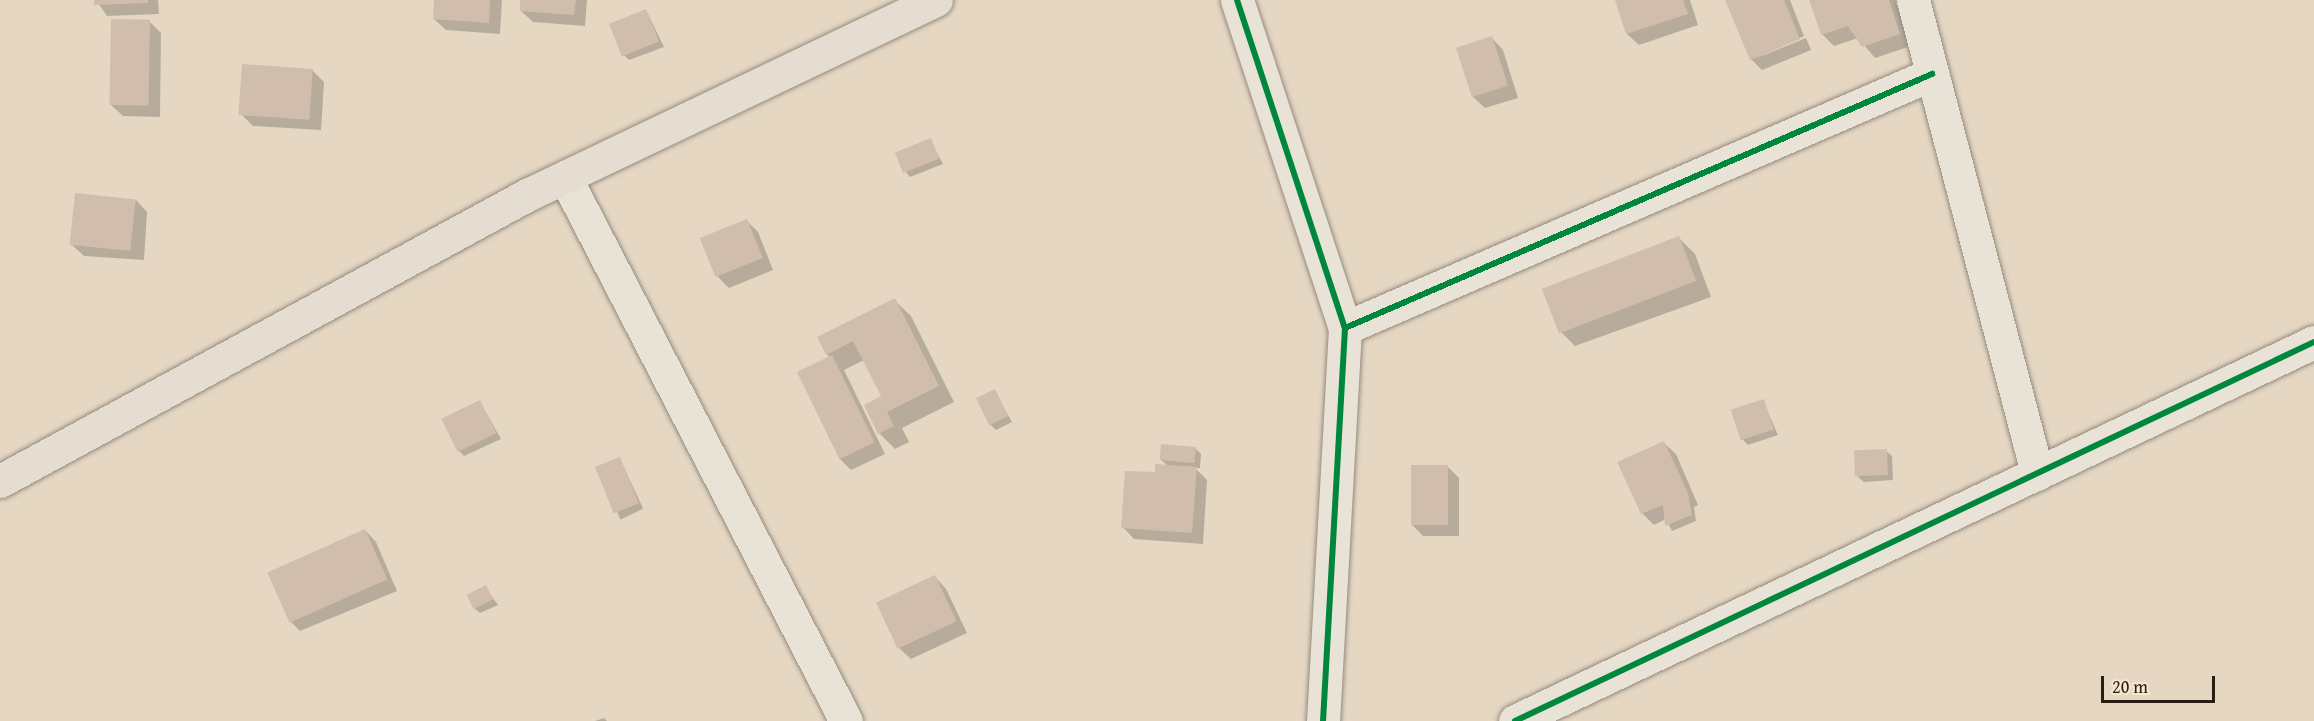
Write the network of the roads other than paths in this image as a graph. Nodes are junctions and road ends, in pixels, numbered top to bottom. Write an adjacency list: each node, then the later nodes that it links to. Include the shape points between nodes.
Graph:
1 (936, 0): 5 (highway)
2 (1237, 0): 6 (street)
3 (1913, 0): 4 (street)
4 (1932, 74): 6 (street); 8 (street)
5 (565, 177): 9 (highway); 10 (street)
6 (1345, 328): 11 (street)
7 (2314, 342): 8 (street)
8 (2037, 474): 12 (street)
9 (0, 481)
10 (846, 721)
11 (1323, 721)
12 (1515, 721)

